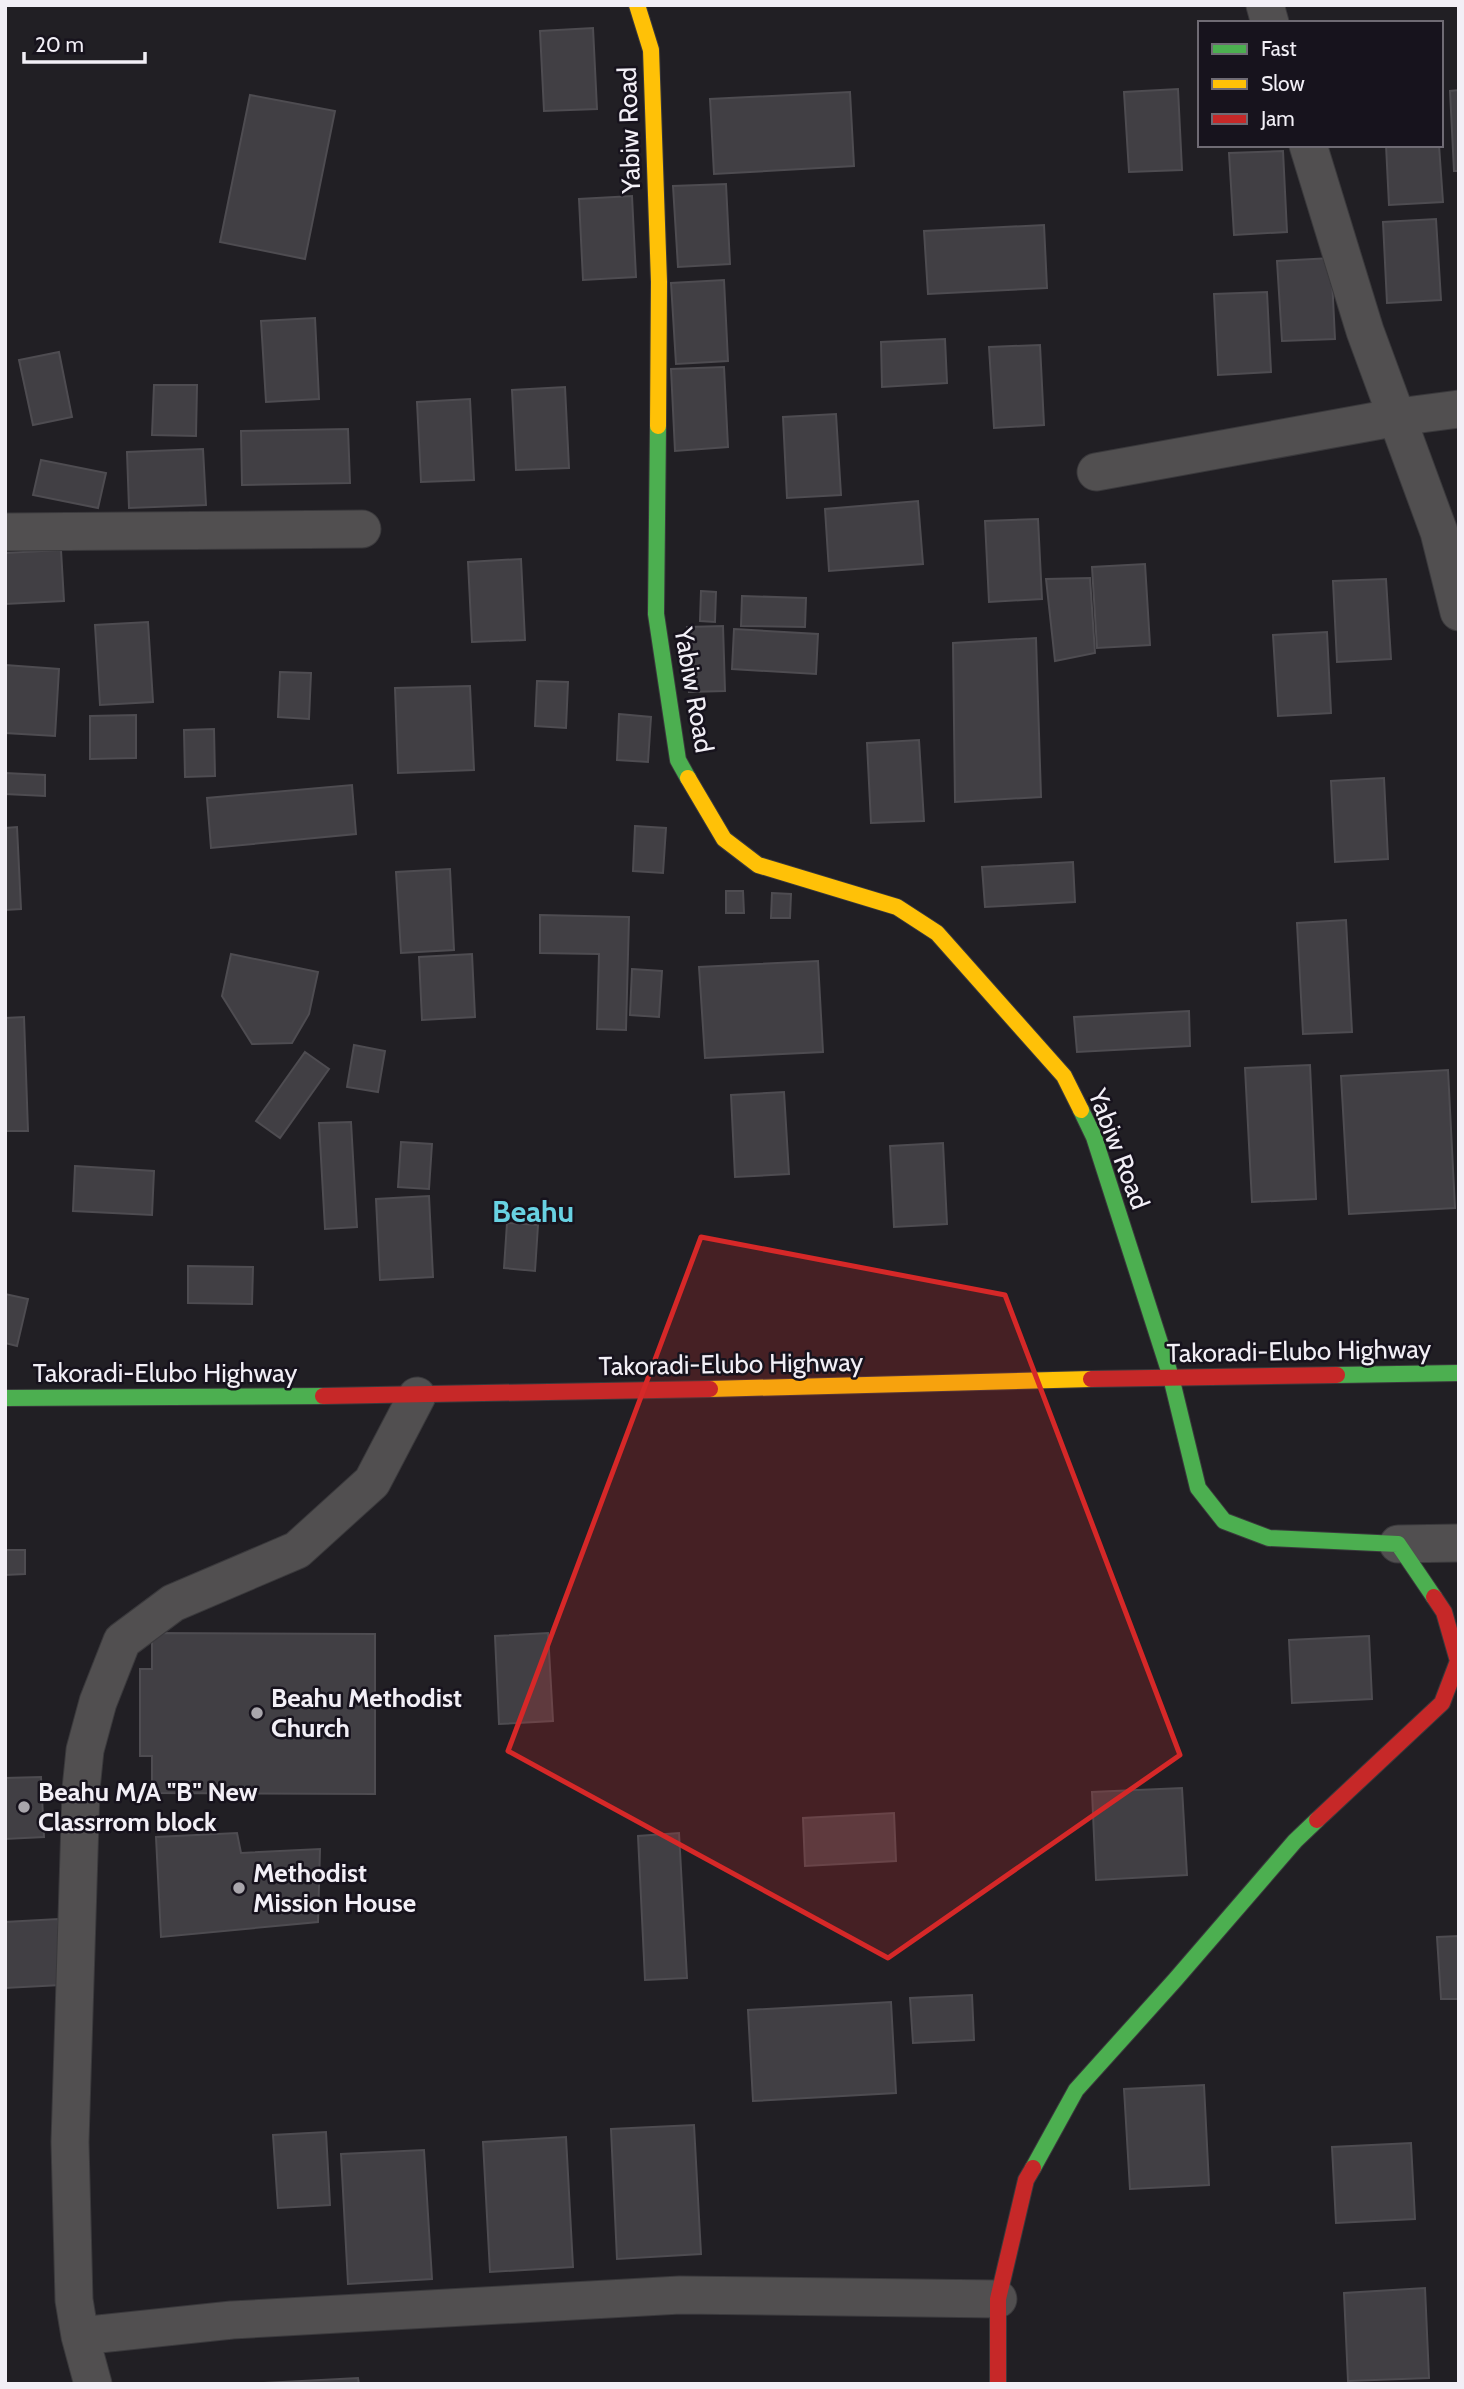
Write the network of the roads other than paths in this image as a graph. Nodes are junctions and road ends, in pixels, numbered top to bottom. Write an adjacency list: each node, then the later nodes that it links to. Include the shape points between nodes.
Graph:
1 (637, 5): 10 (main road, Yabiw Road, via 650,50 659,282 656,614 678,760 724,839 758,865 897,907 937,933 1064,1076 1094,1137)
2 (1309, 147): 4 (street, via 1365,331)
3 (1459, 409): 4 (street)
4 (1398, 417): 5 (street); 8 (street, via 1439,532)
5 (1096, 472)
6 (362, 529): 7 (street)
7 (5, 532)
8 (1459, 612)
9 (1459, 1373): 10 (main road, Takoradi-Elubo Highway)
10 (1171, 1377): 11 (main road, Takoradi-Elubo Highway); 14 (main road, Yabiw Road, via 1198,1488 1224,1521 1269,1538)
11 (417, 1396): 12 (main road, Takoradi-Elubo Highway); 16 (street, via 372,1482 297,1550 173,1602 122,1641 98,1702 85,1750 81,1789 70,2128 74,2300)
12 (5, 1398)
13 (1459, 1543): 14 (street)
14 (1398, 1544): 15 (main road, via 1444,1612 1458,1661 1442,1703 1295,1841 1076,2090 1026,2180)
15 (998, 2299): 16 (street, via 680,2295 232,2320); 18 (main road)
16 (80, 2336): 17 (street)
17 (93, 2384)
18 (998, 2384)

